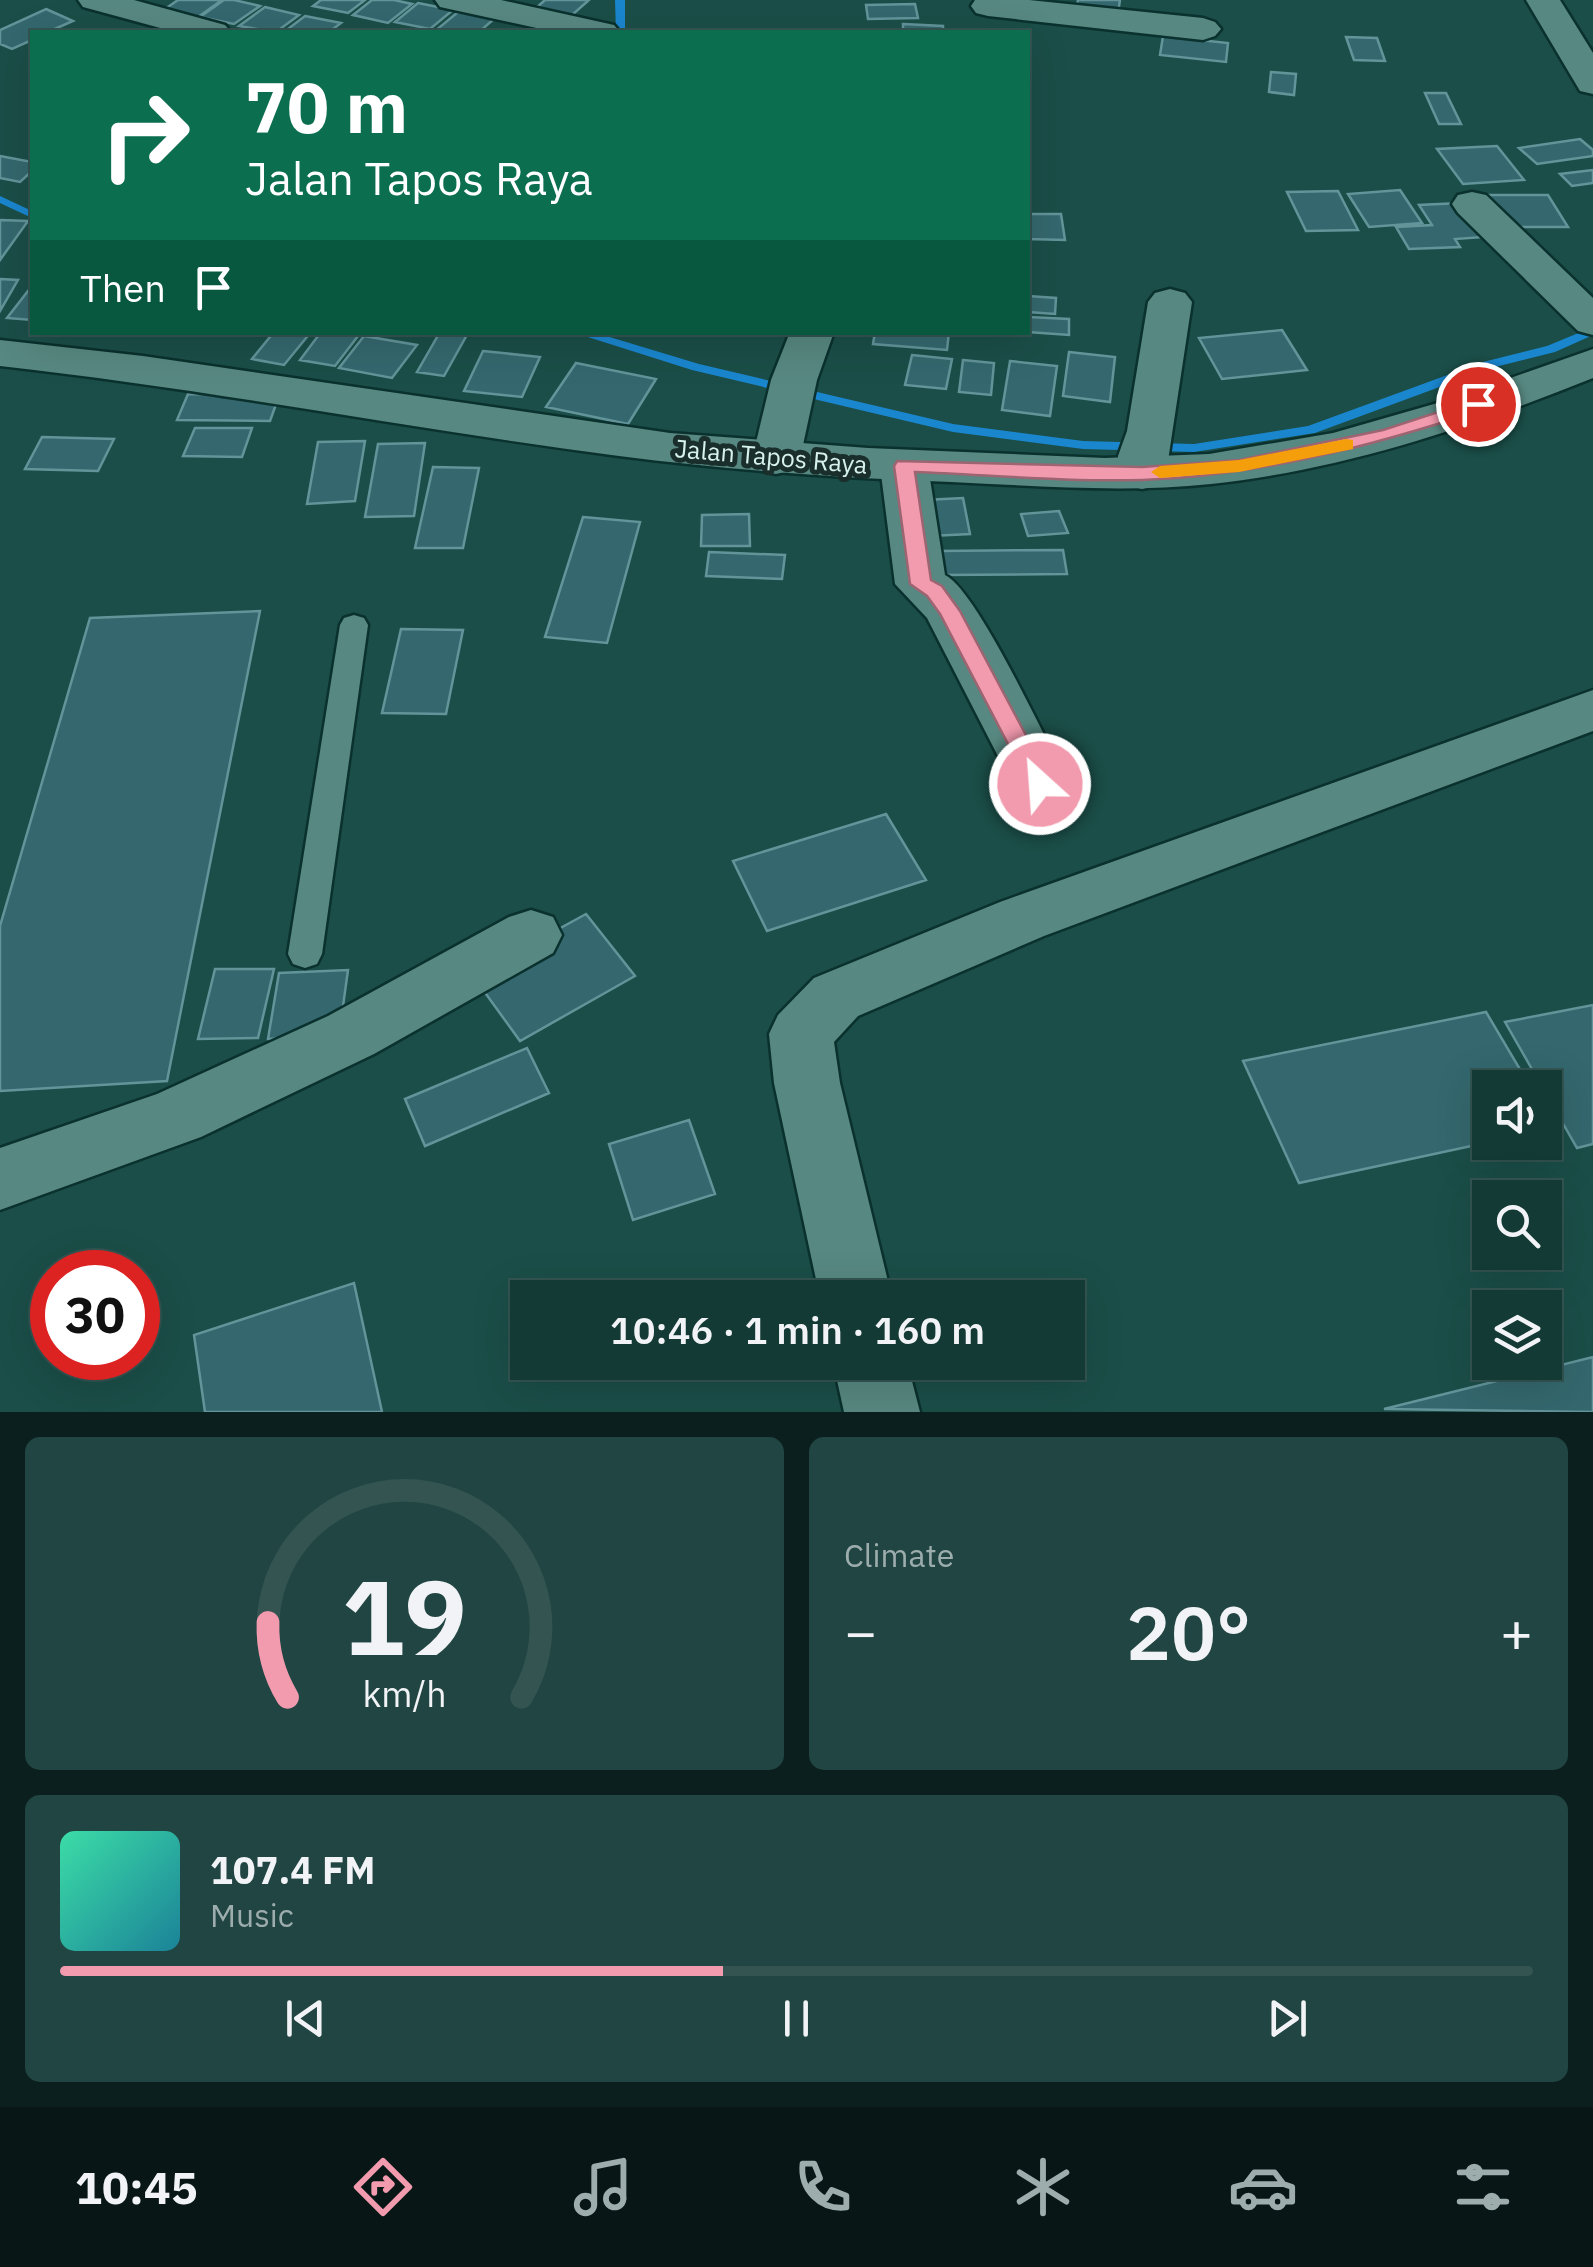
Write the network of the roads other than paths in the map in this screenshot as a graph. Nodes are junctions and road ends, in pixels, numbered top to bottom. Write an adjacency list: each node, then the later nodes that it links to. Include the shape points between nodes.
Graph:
1 (64, 0): 8 (street)
2 (94, 0): 9 (street)
3 (452, 0): 10 (street)
4 (610, 0): 11 (street)
5 (1543, 0): 12 (street)
6 (986, 13): 7 (street)
7 (1203, 29)
8 (141, 30)
9 (206, 30)
10 (593, 30)
11 (615, 30)
12 (1593, 83)
13 (1472, 204): 15 (street)
14 (1170, 302): 19 (street)
15 (1587, 317)
16 (811, 335): 20 (street)
17 (0, 352): 20 (street, Jalan Tapos Raya, via 113,363 570,436)
18 (1593, 362): 19 (street, Jalan Tapos Raya, via 1387,435 1239,466)
19 (1144, 455): 21 (street, Jalan Tapos Raya)
20 (776, 459): 21 (street, Jalan Tapos Raya)
21 (904, 466): 24 (street, via 921,584 950,611)
22 (354, 625): 26 (lane)
23 (1593, 710): 28 (street, via 1022,919 836,997 801,1034)
24 (1040, 784)
25 (531, 935): 27 (street, via 351,1035 177,1116)
26 (305, 954)
27 (0, 1178)
28 (852, 1280)
29 (874, 1380): 30 (street)
30 (882, 1412)

